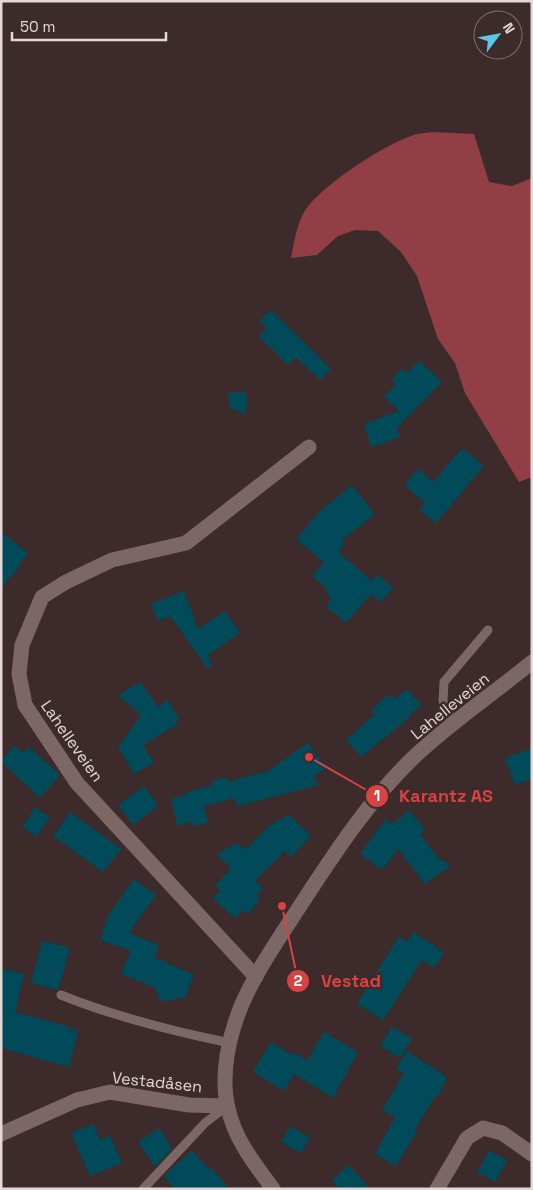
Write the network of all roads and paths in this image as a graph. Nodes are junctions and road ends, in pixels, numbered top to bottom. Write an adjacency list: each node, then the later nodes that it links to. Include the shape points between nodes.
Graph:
1 (309, 447): 5 (street, Lahelleveien, via 186,542 112,560 42,597 22,645 19,674 25,705 77,783)
2 (488, 630): 4 (lane, via 444,682 443,700)
3 (532, 662): 4 (street, Lahelleveien)
4 (453, 723): 5 (street, Lahelleveien, via 381,792 343,840)
5 (256, 976): 7 (street, Lahelleveien, via 242,1005)
6 (60, 995): 7 (lane, via 102,1012)
7 (230, 1043): 8 (street, Lahelleveien, via 225,1083)
8 (227, 1106): 9 (street, Vestadåsen, via 189,1105 110,1092 77,1100); 11 (lane, via 205,1123); 12 (street, Lahelleveien, via 235,1135)
9 (1, 1134)
10 (532, 1154): 13 (street, via 502,1133 483,1128 467,1138)
11 (143, 1189)
12 (274, 1189)
13 (437, 1189)

